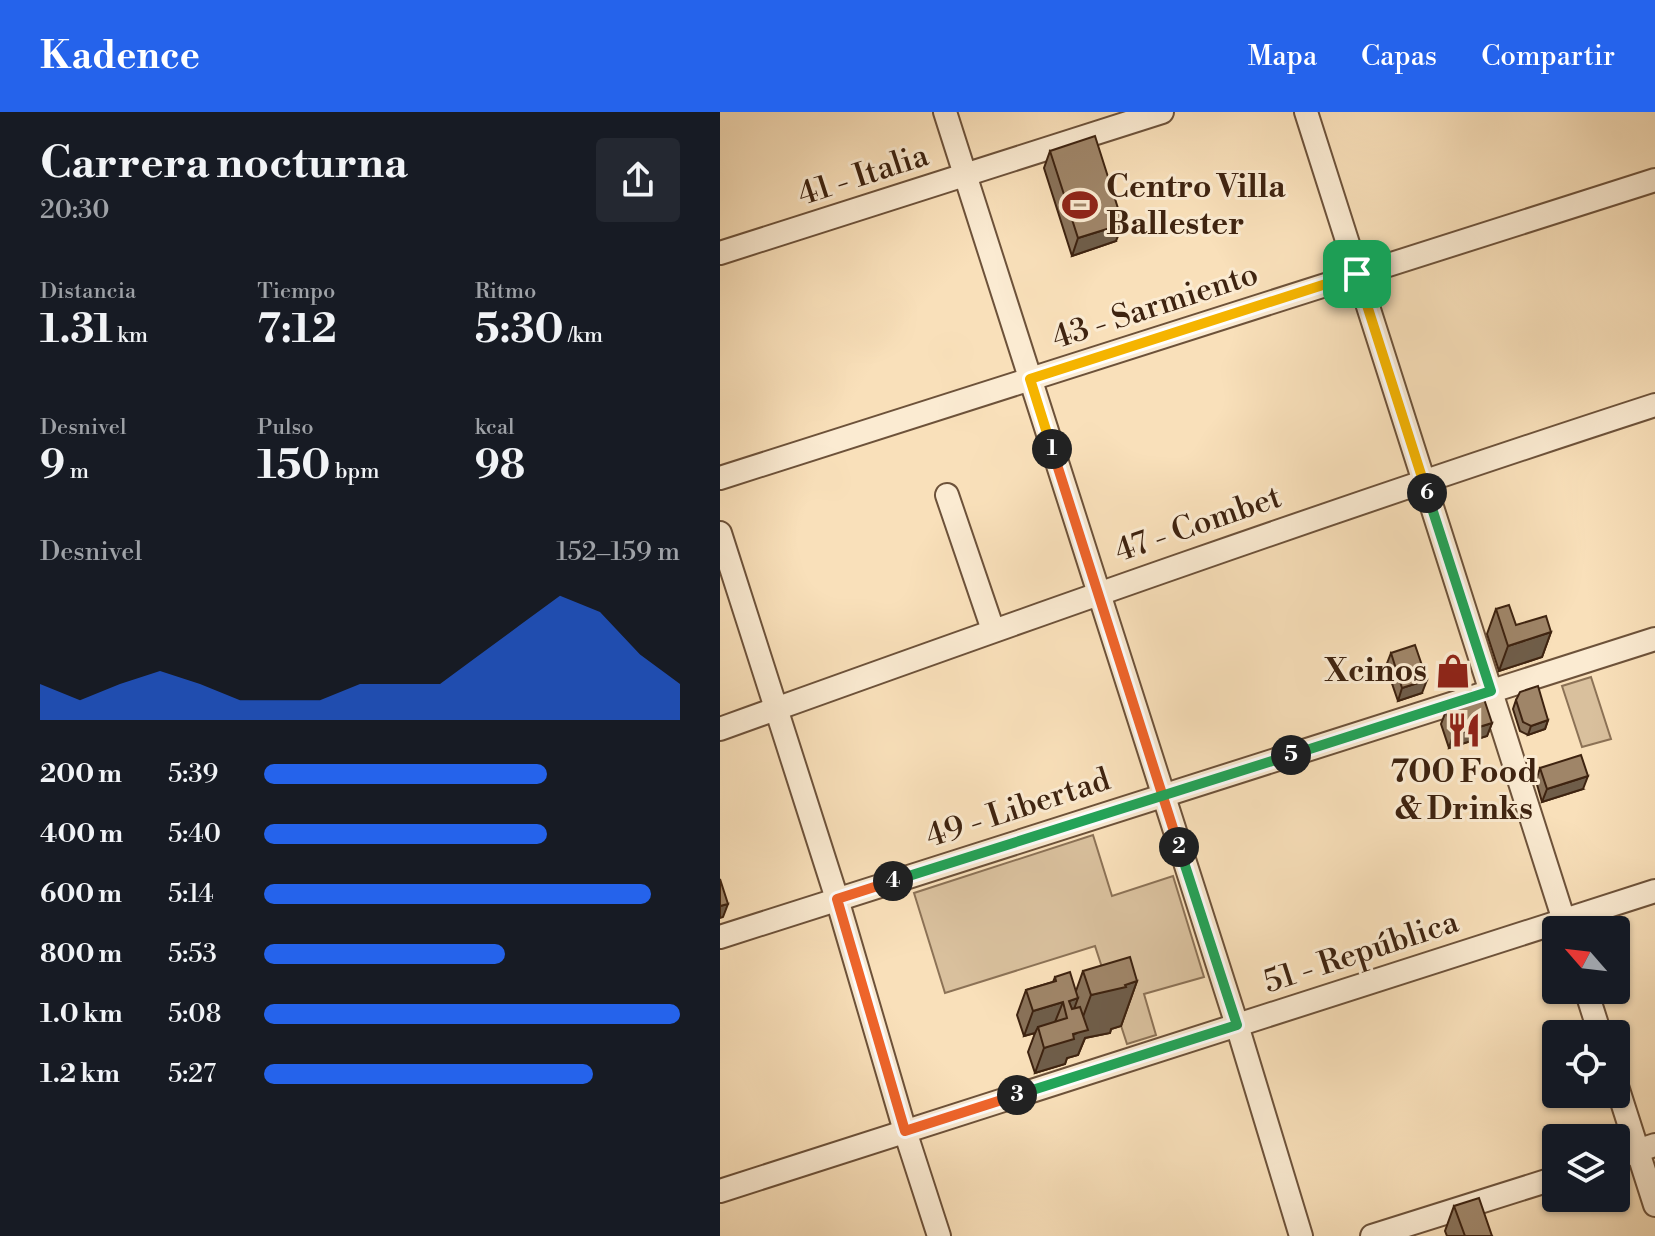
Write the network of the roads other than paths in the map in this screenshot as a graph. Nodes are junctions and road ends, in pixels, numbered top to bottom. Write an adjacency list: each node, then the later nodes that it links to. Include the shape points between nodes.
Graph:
1 (945, 112): 4 (street)
2 (1162, 112): 4 (street, 41 - Italia)
3 (1306, 112): 7 (street)
4 (965, 176): 6 (street, 41 - Italia); 8 (street)
5 (1655, 180): 7 (street, 43 - Sarmiento)
6 (720, 253)
7 (1357, 274): 8 (street, 43 - Sarmiento); 11 (street)
8 (1030, 379): 10 (street, 43 - Sarmiento); 14 (street)
9 (1655, 405): 11 (street, 47 - Combet)
10 (720, 478)
11 (1423, 481): 14 (street, 47 - Combet); 17 (street)
12 (947, 495): 15 (street)
13 (720, 533): 18 (street)
14 (1097, 592): 15 (street, 47 - Combet); 20 (street)
15 (993, 630): 18 (street, 47 - Combet)
16 (1655, 639): 17 (street, 49 - Libertad)
17 (1491, 691): 20 (street, 49 - Libertad); 23 (street)
18 (776, 708): 19 (street, 47 - Combet); 22 (street)
19 (720, 729)
20 (1162, 796): 22 (street, 49 - Libertad); 27 (street)
21 (1655, 891): 24 (street, 51 - República)
22 (837, 899): 26 (street, 49 - Libertad); 29 (street)
23 (1562, 916)
24 (1589, 916)
25 (1542, 932): 27 (street, 51 - República)
26 (720, 937)
27 (1237, 1025): 29 (street, 51 - República); 35 (street)
28 (1623, 1108): 30 (street)
29 (905, 1131): 32 (street, 51 - República); 34 (street)
30 (1636, 1151): 33 (street)
31 (1542, 1184): 36 (street, via 1472,1214)
32 (720, 1191)
33 (1655, 1205)
34 (939, 1236)
35 (1301, 1236)
36 (1372, 1236)

